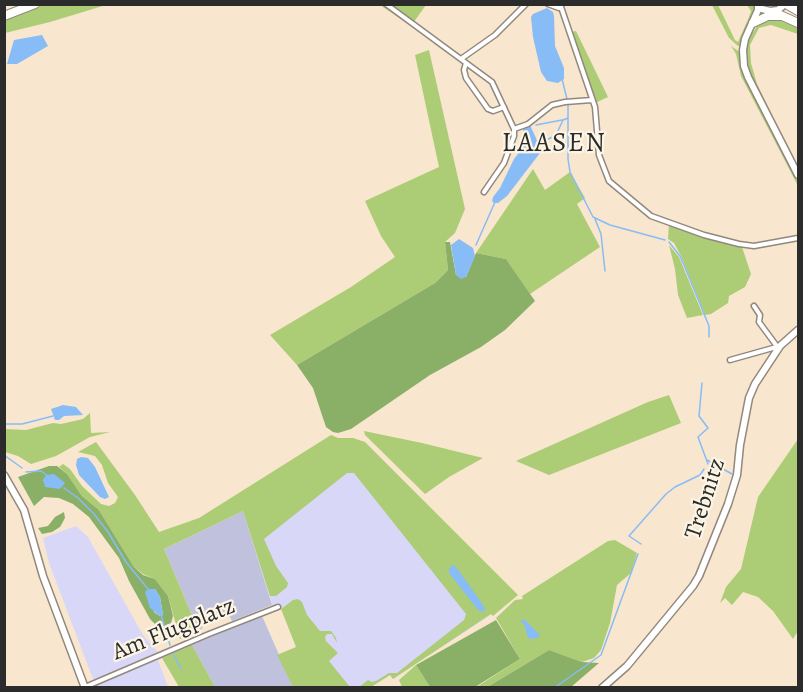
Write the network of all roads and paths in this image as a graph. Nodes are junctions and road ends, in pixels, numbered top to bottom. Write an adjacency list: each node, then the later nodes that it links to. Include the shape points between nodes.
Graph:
1 (21, 4): 11 (highway)
2 (35, 4): 13 (highway)
3 (386, 4): 16 (street)
4 (526, 4): 16 (street, via 495,35)
5 (548, 4): 9 (street)
6 (785, 4): 10 (highway); 12 (street)
7 (794, 4): 10 (highway)
8 (758, 5): 12 (street); 14 (street)
9 (559, 6): 18 (street)
10 (798, 9)
11 (4, 11)
12 (774, 12): 14 (highway); 14 (street, via 762,12); 15 (highway)
13 (4, 16)
14 (753, 23): 21 (street, via 745,39 744,66)
15 (798, 24)
16 (461, 59): 17 (street)
17 (466, 63): 19 (street, via 492,82); 19 (street, via 466,78 488,109)
18 (592, 100): 20 (street, via 552,105 528,124); 23 (street, via 597,114 599,155 609,181 651,216 754,246)
19 (504, 107): 20 (street)
20 (514, 129): 22 (street, via 504,163)
21 (798, 175)
22 (484, 192)
23 (798, 238)
24 (754, 306): 26 (street, via 760,315 759,322)
25 (798, 330): 26 (street, Trebnitz)
26 (778, 346): 27 (street); 31 (street, Trebnitz, via 749,398 737,475 699,576 627,666)
27 (730, 360)
28 (4, 475): 30 (street, via 24,510 54,608)
29 (278, 607): 30 (street, Am Flugplatz)
30 (85, 687)
31 (602, 687)

